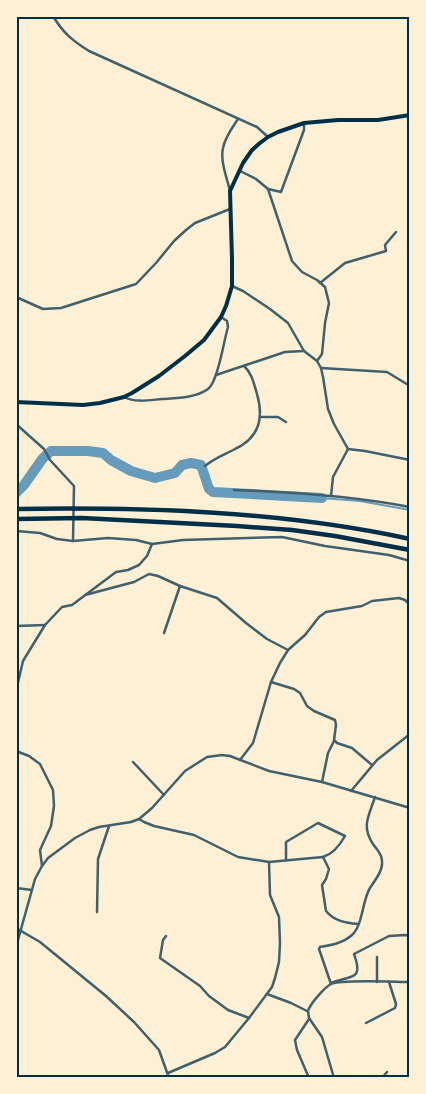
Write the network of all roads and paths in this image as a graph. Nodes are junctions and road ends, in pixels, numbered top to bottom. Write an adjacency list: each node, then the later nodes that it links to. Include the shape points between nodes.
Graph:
1 (53, 16): 3 (street, via 65,34 89,51)
2 (410, 115): 4 (main road, via 378,120)
3 (238, 120): 5 (street, via 257,127); 8 (street, via 223,147)
4 (304, 123): 5 (main road); 7 (street, via 281,192)
5 (268, 137): 6 (main road, via 252,150)
6 (239, 170): 7 (street); 8 (main road)
7 (268, 189): 11 (street, via 292,261)
8 (230, 191): 9 (main road)
9 (230, 209): 12 (main road); 13 (street, via 186,230 136,284 61,308 43,309)
10 (396, 232): 11 (street, via 385,245 386,251 345,263)
11 (320, 283): 16 (street, via 325,287 329,304 322,354)
12 (232, 286): 14 (main road); 15 (street, via 270,308 288,323)
13 (16, 297)
14 (221, 316): 19 (street, via 228,326); 21 (main road, via 204,340 190,352 151,382)
15 (304, 351): 16 (street); 17 (street, via 285,352)
16 (317, 361): 18 (street)
17 (244, 366): 19 (street); 23 (street, via 249,370 260,404)
18 (321, 368): 20 (street, via 387,372); 26 (street, via 328,409)
19 (216, 375): 21 (street, via 208,389 194,395 136,401)
20 (410, 386)
21 (124, 397): 22 (main road, via 83,405)
22 (16, 402)
23 (260, 417): 24 (street, via 278,417); 28 (street, via 248,442)
24 (286, 422)
25 (16, 424): 37 (street, via 44,449 74,486)
26 (348, 448): 27 (street); 30 (street, via 333,477)
27 (410, 460)
28 (204, 466)
29 (234, 490): 30 (street)
30 (331, 497): 31 (street)
31 (410, 508)
32 (16, 509): 36 (highway, via 152,510 238,515 332,525)
33 (16, 519): 40 (highway, via 109,519 283,529)
34 (16, 531): 37 (street)
35 (326, 540): 39 (street)
36 (410, 540)
37 (73, 541): 38 (street, via 108,538)
38 (152, 544): 39 (street, via 282,537); 43 (street, via 139,564 116,572)
39 (326, 546): 41 (street)
40 (410, 550)
41 (410, 561)
42 (180, 586): 43 (street, via 150,574 134,582); 47 (street); 48 (street, via 217,598 267,639)
43 (86, 595): 45 (street, via 72,605 62,607)
44 (410, 605): 48 (street, via 399,598 326,612)
45 (45, 624): 46 (street); 50 (street, via 23,661)
46 (16, 626)
47 (164, 633)
48 (288, 650): 49 (street)
49 (271, 682): 52 (street, via 300,693 314,711 334,720); 54 (street, via 253,743)
50 (16, 691)
51 (410, 734): 56 (street)
52 (334, 740): 56 (street, via 352,748); 57 (street)
53 (16, 752): 67 (street, via 40,764 53,790 52,826 40,850)
54 (240, 760): 57 (street, via 268,771); 59 (street, via 222,755 207,757 185,771)
55 (133, 762): 59 (street)
56 (372, 765): 58 (street)
57 (322, 782): 58 (street)
58 (351, 791): 60 (street)
59 (164, 795): 62 (street)
60 (375, 797): 61 (street); 71 (street, via 365,825 382,862 366,896)
61 (410, 808)
62 (139, 818): 63 (street); 66 (street, via 154,826 194,835 238,857)
63 (109, 826): 67 (street, via 90,830 75,838); 70 (street, via 98,860)
64 (323, 857): 65 (street); 65 (street, via 341,844 345,836 318,823 286,842); 71 (street, via 329,869 322,885 327,914 342,922)
65 (286, 860): 66 (street)
66 (269, 862): 82 (street, via 270,895 279,917 280,943 275,978)
67 (42, 866): 69 (street)
68 (16, 888): 69 (street)
69 (32, 890): 73 (street)
70 (97, 912)
71 (358, 924): 81 (street, via 354,933 340,943 319,949)
72 (16, 928): 73 (street)
73 (20, 931): 76 (street); 88 (street, via 40,942 134,1022 159,1050)
74 (166, 936): 84 (street, via 160,958 228,1010)
75 (410, 936): 81 (street, via 390,936 354,954 358,973)
76 (16, 947)
77 (377, 957): 78 (street)
78 (377, 982): 79 (street); 81 (street)
79 (389, 982): 80 (street); 86 (street, via 395,1008)
80 (410, 982)
81 (331, 983): 83 (street)
82 (267, 994): 83 (street); 84 (street)
83 (308, 1011): 85 (street)
84 (249, 1018): 88 (street, via 225,1047)
85 (309, 1018): 90 (street, via 295,1040); 91 (street, via 322,1038)
86 (366, 1023)
87 (387, 1072): 92 (street)
88 (168, 1073): 89 (street)
89 (169, 1078)
90 (310, 1078)
91 (334, 1078)
92 (382, 1078)

